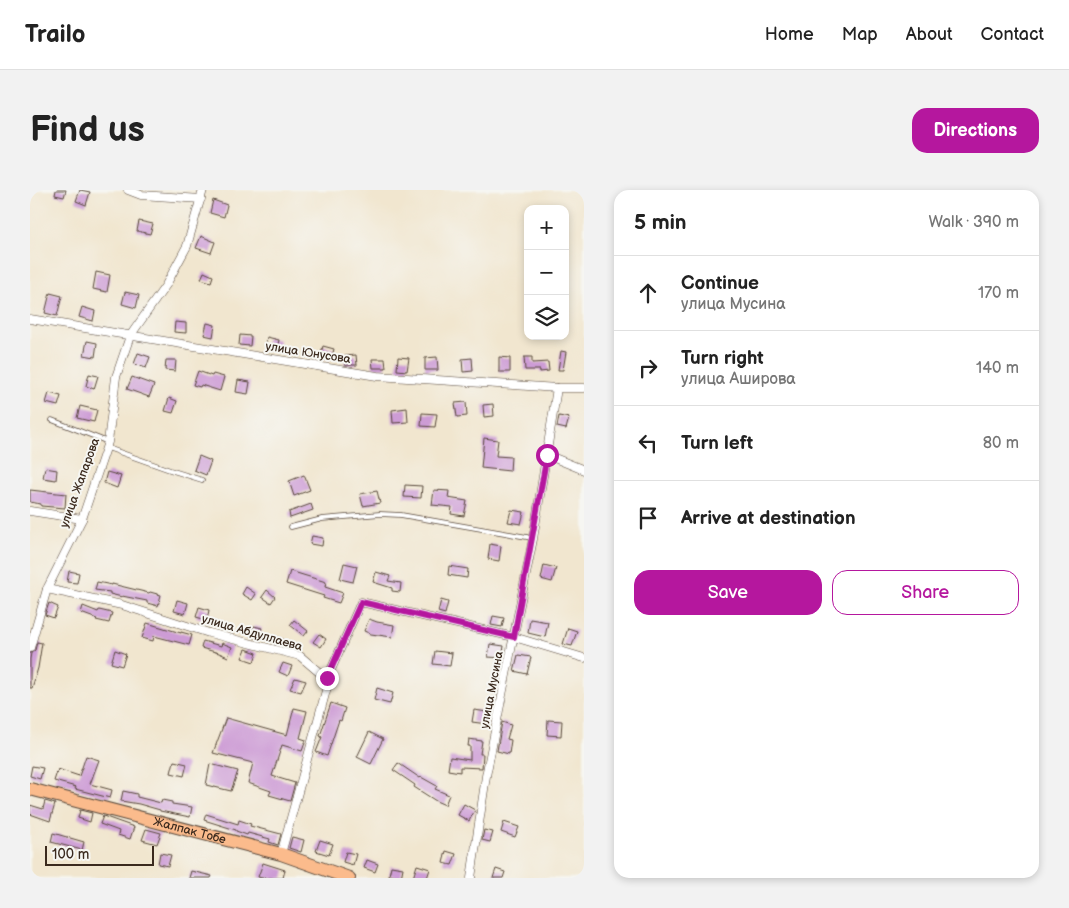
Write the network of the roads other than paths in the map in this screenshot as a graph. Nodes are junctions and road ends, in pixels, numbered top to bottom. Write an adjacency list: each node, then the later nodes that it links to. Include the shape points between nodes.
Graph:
1 (128, 190): 3 (street, via 141,195)
2 (203, 190): 3 (street, улица Жапарова)
3 (201, 199): 5 (street, улица Жапарова, via 187,246 166,285)
4 (30, 319): 5 (street, улица Юнусова)
5 (130, 336): 6 (street, улица Юнусова, via 377,376); 9 (street, улица Жапарова, via 116,377)
6 (558, 388): 7 (street, улица Юнусова); 10 (street, улица Мусина)
7 (584, 388)
8 (52, 420): 9 (lane)
9 (107, 444): 12 (lane); 14 (street, улица Жапарова)
10 (547, 455): 11 (street); 16 (street, улица Мусина)
11 (584, 470)
12 (202, 480)
13 (30, 511): 14 (street)
14 (82, 519): 17 (street, улица Жапарова)
15 (291, 527): 16 (lane, via 322,519 394,514)
16 (533, 539): 18 (street, улица Мусина)
17 (47, 589): 19 (street, улица Жапарова); 21 (street, улица Абдуллаева, via 122,605 209,633 300,656)
18 (514, 637): 20 (street); 21 (street, via 361,602); 25 (street, улица Мусина, via 486,776)
19 (30, 648)
20 (584, 658)
21 (327, 678): 23 (street)
22 (30, 789): 23 (main road, Жалпак Тобе)
23 (281, 854): 24 (main road, Жалпак Тобе)
24 (349, 878)
25 (471, 878)

